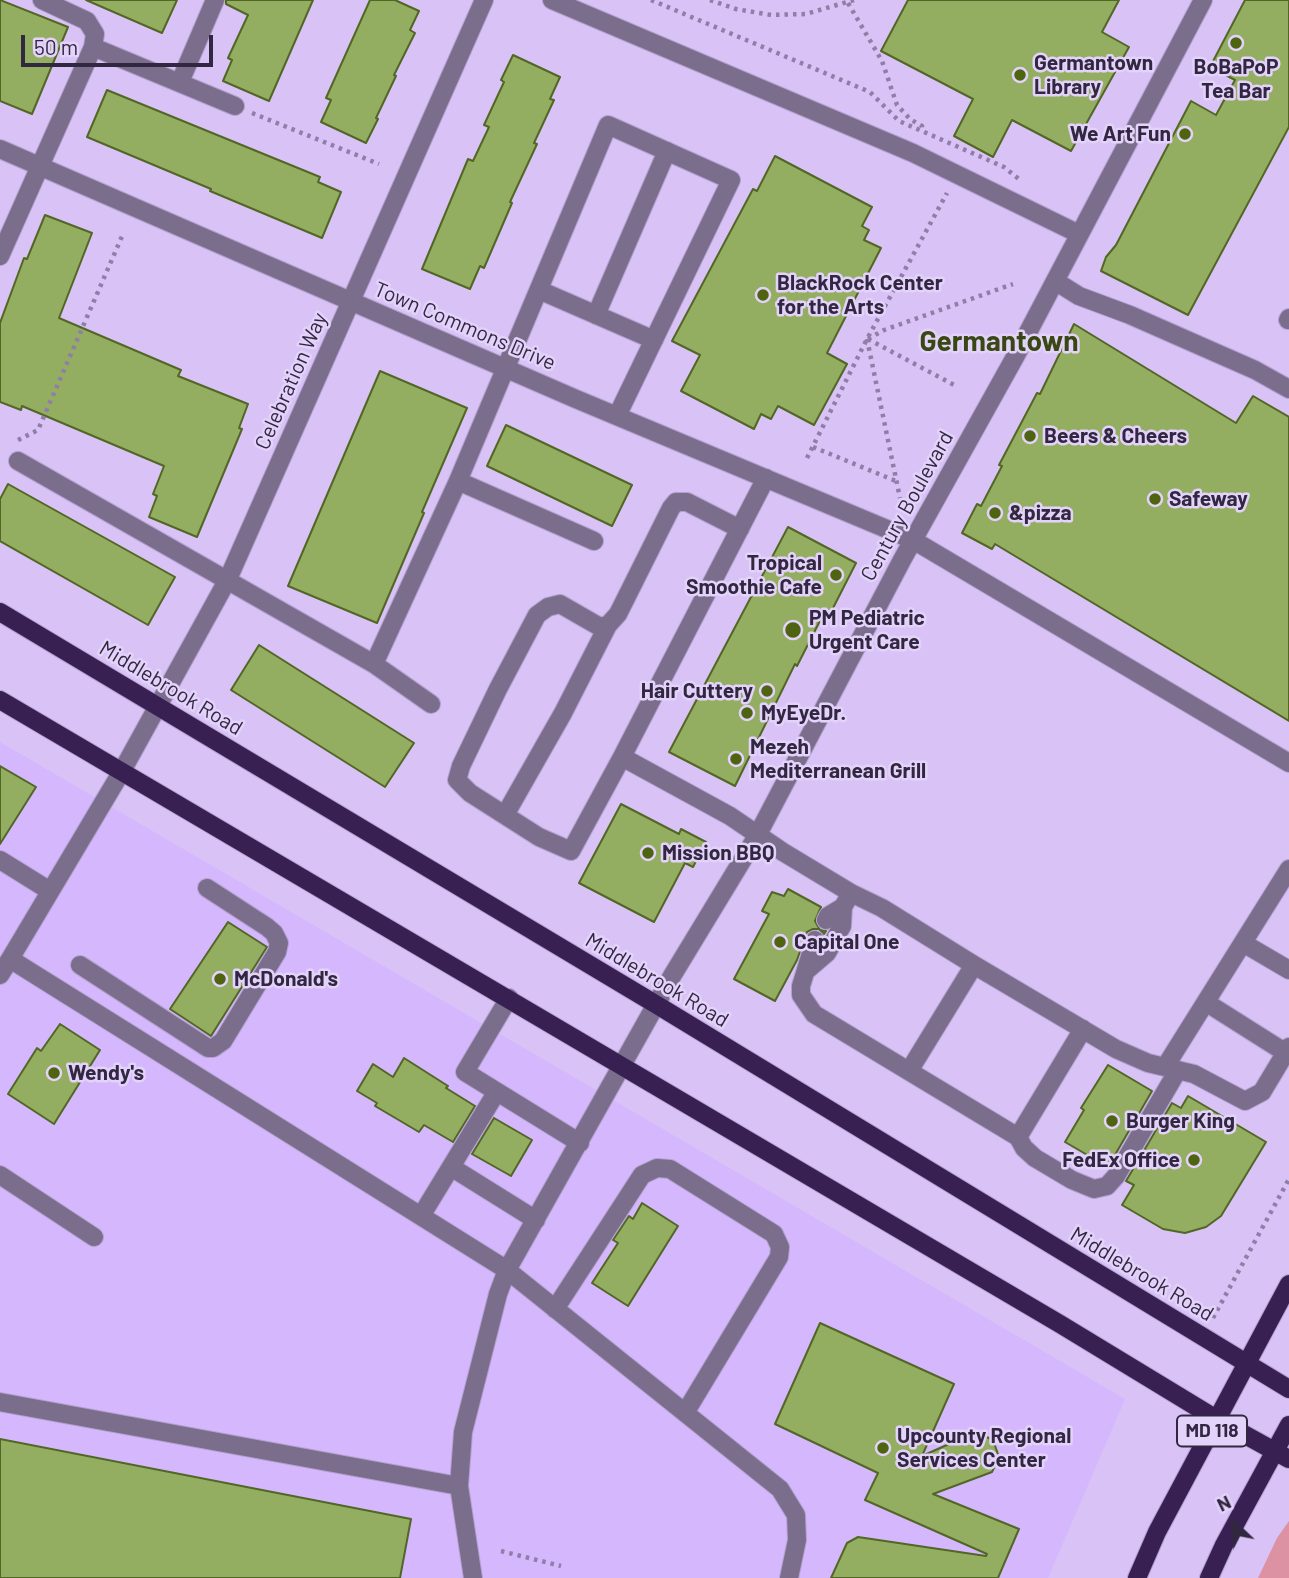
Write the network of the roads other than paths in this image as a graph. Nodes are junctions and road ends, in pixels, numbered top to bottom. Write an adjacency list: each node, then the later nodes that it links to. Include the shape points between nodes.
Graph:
1 (42, 0): 6 (street, via 87,20 95,34)
2 (215, 0): 7 (street)
3 (484, 0): 16 (street, Celebration Way)
4 (552, 0): 12 (street, via 913,153)
5 (1203, 0): 12 (street, Century Boulevard)
6 (93, 47): 7 (street); 11 (street)
7 (180, 82): 8 (street)
8 (235, 106)
9 (0, 149): 11 (street, Town Commons Drive)
10 (667, 151): 15 (street, via 608,125); 17 (street); 18 (street, via 731,180)
11 (40, 166): 13 (street); 16 (street, Town Commons Drive)
12 (1079, 234): 14 (street, Century Boulevard)
13 (0, 256)
14 (1055, 281): 20 (street, via 1079,296 1255,370); 26 (street, Century Boulevard)
15 (539, 290): 17 (street); 19 (street)
16 (351, 302): 19 (street, Town Commons Drive); 28 (street, Celebration Way)
17 (596, 315): 18 (street)
18 (654, 340): 21 (street)
19 (507, 369): 21 (street, Town Commons Drive); 24 (street)
20 (1289, 389)
21 (617, 416): 23 (street, Town Commons Drive)
22 (16, 455): 28 (street, via 85,501)
23 (766, 478): 25 (street); 26 (street, Town Commons Drive)
24 (458, 481): 27 (street); 31 (street)
25 (740, 529): 30 (street, via 687,502 676,502); 35 (street)
26 (913, 540): 36 (street, Town Commons Drive); 39 (street, Century Boulevard)
27 (594, 541)
28 (228, 579): 31 (street); 34 (street, Celebration Way)
29 (0, 612): 34 (main road, Middlebrook Road)
30 (608, 625): 38 (street); 38 (street, via 600,627 560,604 537,615 457,780)
31 (374, 664): 33 (street)
32 (0, 699): 37 (main road)
33 (431, 704)
34 (157, 706): 37 (street, Celebration Way); 55 (main road, Middlebrook Road)
35 (622, 757): 38 (street, via 571,851); 39 (street, via 730,816)
36 (1289, 763)
37 (122, 771): 43 (street, Celebration Way); 53 (main road)
38 (505, 815)
39 (757, 836): 44 (street); 55 (street, Century Boulevard)
40 (0, 860): 43 (street)
41 (1289, 869): 47 (street)
42 (207, 888): 48 (street, via 274,933 279,943 223,1041 213,1048)
43 (50, 891): 50 (street, Celebration Way)
44 (847, 900): 45 (street); 49 (street, via 882,908); 52 (street, via 842,926 827,953)
45 (826, 920)
46 (815, 940): 52 (street)
47 (1243, 943): 51 (street); 54 (street)
48 (80, 965)
49 (974, 965): 56 (street); 60 (street)
50 (5, 967): 66 (street)
51 (1289, 970)
52 (806, 971): 60 (street, via 800,995 814,1014)
53 (509, 998): 58 (main road); 61 (street, via 465,1072)
54 (1207, 1003): 57 (street); 59 (street)
55 (657, 1005): 58 (street, Century Boulevard); 72 (main road, Middlebrook Road)
56 (1083, 1029): 59 (street, via 1116,1049); 62 (street)
57 (1287, 1050): 59 (street, via 1262,1092 1245,1101 1194,1074)
58 (622, 1065): 63 (street, Century Boulevard); 76 (main road)
59 (1172, 1068): 62 (street, via 1107,1186 1094,1189 1072,1180 1035,1158)
60 (909, 1071): 62 (street)
61 (496, 1093): 63 (street); 64 (street)
62 (1018, 1137)
63 (580, 1143): 67 (street, Century Boulevard)
64 (451, 1167): 66 (street); 67 (street)
65 (0, 1175): 68 (street)
66 (421, 1216): 69 (street)
67 (536, 1220): 69 (street, Century Boulevard)
68 (94, 1237)
69 (507, 1270): 71 (street); 79 (street, Century Boulevard, via 463,1432)
70 (1289, 1284): 72 (main road, MD 118)
71 (555, 1309): 75 (street); 75 (street, via 642,1175 657,1168 670,1169 774,1234 779,1257)
72 (1247, 1364): 73 (main road, Middlebrook Road); 76 (main road, MD 118)
73 (1289, 1389)
74 (0, 1402): 79 (street)
75 (685, 1413): 81 (street, via 779,1489 796,1515 797,1540)
76 (1218, 1420): 78 (main road); 82 (main road, MD 118)
77 (1289, 1425): 78 (main road, MD 118)
78 (1282, 1456): 83 (main road, MD 118, via 1224,1545)
79 (460, 1486): 80 (street, Century Boulevard)
80 (472, 1578)
81 (789, 1578)
82 (1137, 1578)
83 (1209, 1578)

